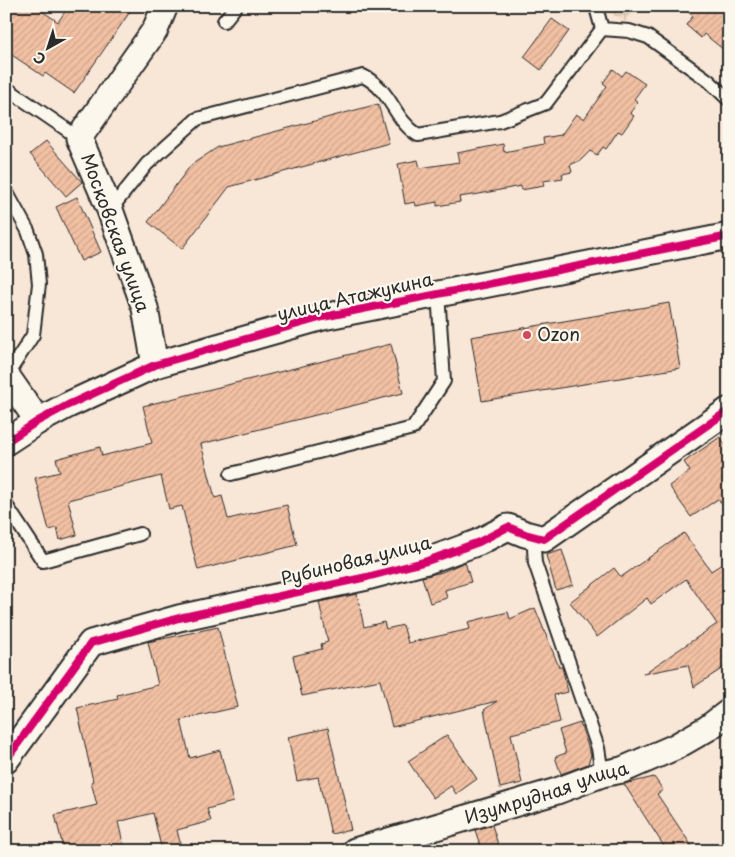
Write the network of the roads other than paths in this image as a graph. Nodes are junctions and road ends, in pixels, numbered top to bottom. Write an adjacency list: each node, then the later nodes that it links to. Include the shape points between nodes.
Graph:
1 (165, 6): 8 (street, Московская улица, via 155,30)
2 (236, 6): 4 (lane)
3 (598, 6): 5 (lane)
4 (224, 21)
5 (602, 30): 7 (lane, via 629,31 648,37 709,81); 10 (lane, via 546,103 500,121 418,135 408,129 385,92 363,76 196,119 147,164)
6 (6, 88): 8 (lane)
7 (729, 100)
8 (79, 138): 10 (street, Московская улица)
9 (6, 192): 14 (lane, via 28,231 36,254 40,284 32,335)
10 (110, 210): 13 (street, Московская улица, via 145,308)
11 (729, 236): 12 (street, улица Атажукина)
12 (438, 293): 13 (street, улица Атажукина, via 323,317); 18 (lane, via 444,381 412,428)
13 (155, 365): 16 (street, улица Атажукина)
14 (7, 375): 16 (street)
15 (729, 410): 21 (street)
16 (38, 421): 17 (street, улица Атажукина)
17 (6, 442)
18 (231, 474)
19 (6, 505): 20 (lane, via 44,561)
20 (140, 534)
21 (544, 539): 23 (street, Рубиновая улица, via 508,527 479,542 426,561 368,577 179,618 92,643); 24 (lane, via 534,549 535,562 598,748)
22 (729, 712): 24 (street, Изумрудная улица, via 675,747 622,770)
23 (6, 760)
24 (602, 774): 25 (street, Изумрудная улица, via 557,791)
25 (354, 851)

